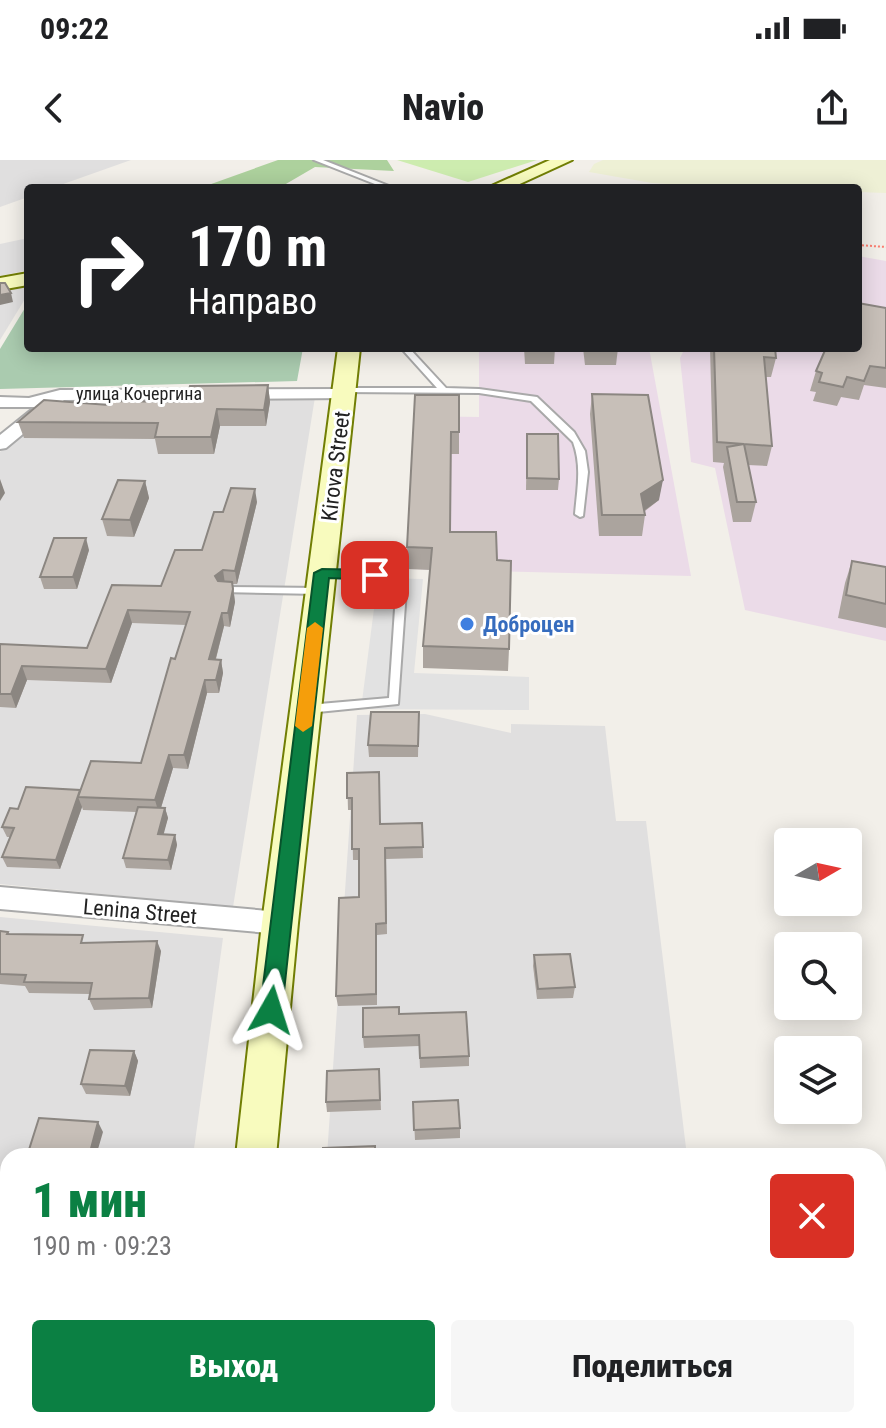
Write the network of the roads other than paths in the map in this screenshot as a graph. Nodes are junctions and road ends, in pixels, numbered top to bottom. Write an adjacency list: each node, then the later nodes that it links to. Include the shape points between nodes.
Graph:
1 (317, 160): 3 (lane)
2 (564, 160): 4 (main road)
3 (380, 184)
4 (510, 184)
5 (24, 280): 6 (main road)
6 (0, 284)
7 (348, 352): 10 (main road, Kirova Street)
8 (409, 352): 9 (lane)
9 (444, 391): 10 (lane); 14 (lane, via 534,399 573,436 582,458)
10 (343, 392): 11 (street, улица Кочергина); 15 (main road, Kirova Street)
11 (60, 395): 12 (street, via 30,403); 13 (street, улица Кочергина)
12 (0, 402)
13 (0, 444)
14 (580, 514)
15 (320, 582): 16 (lane); 17 (main road, Kirova Street); 17 (lane, via 402,576 394,701)
16 (225, 590)
17 (305, 709): 19 (main road, Kirova Street)
18 (0, 898): 19 (street, Lenina Street)
19 (280, 923): 20 (main road, Kirova Street)
20 (257, 1148)

